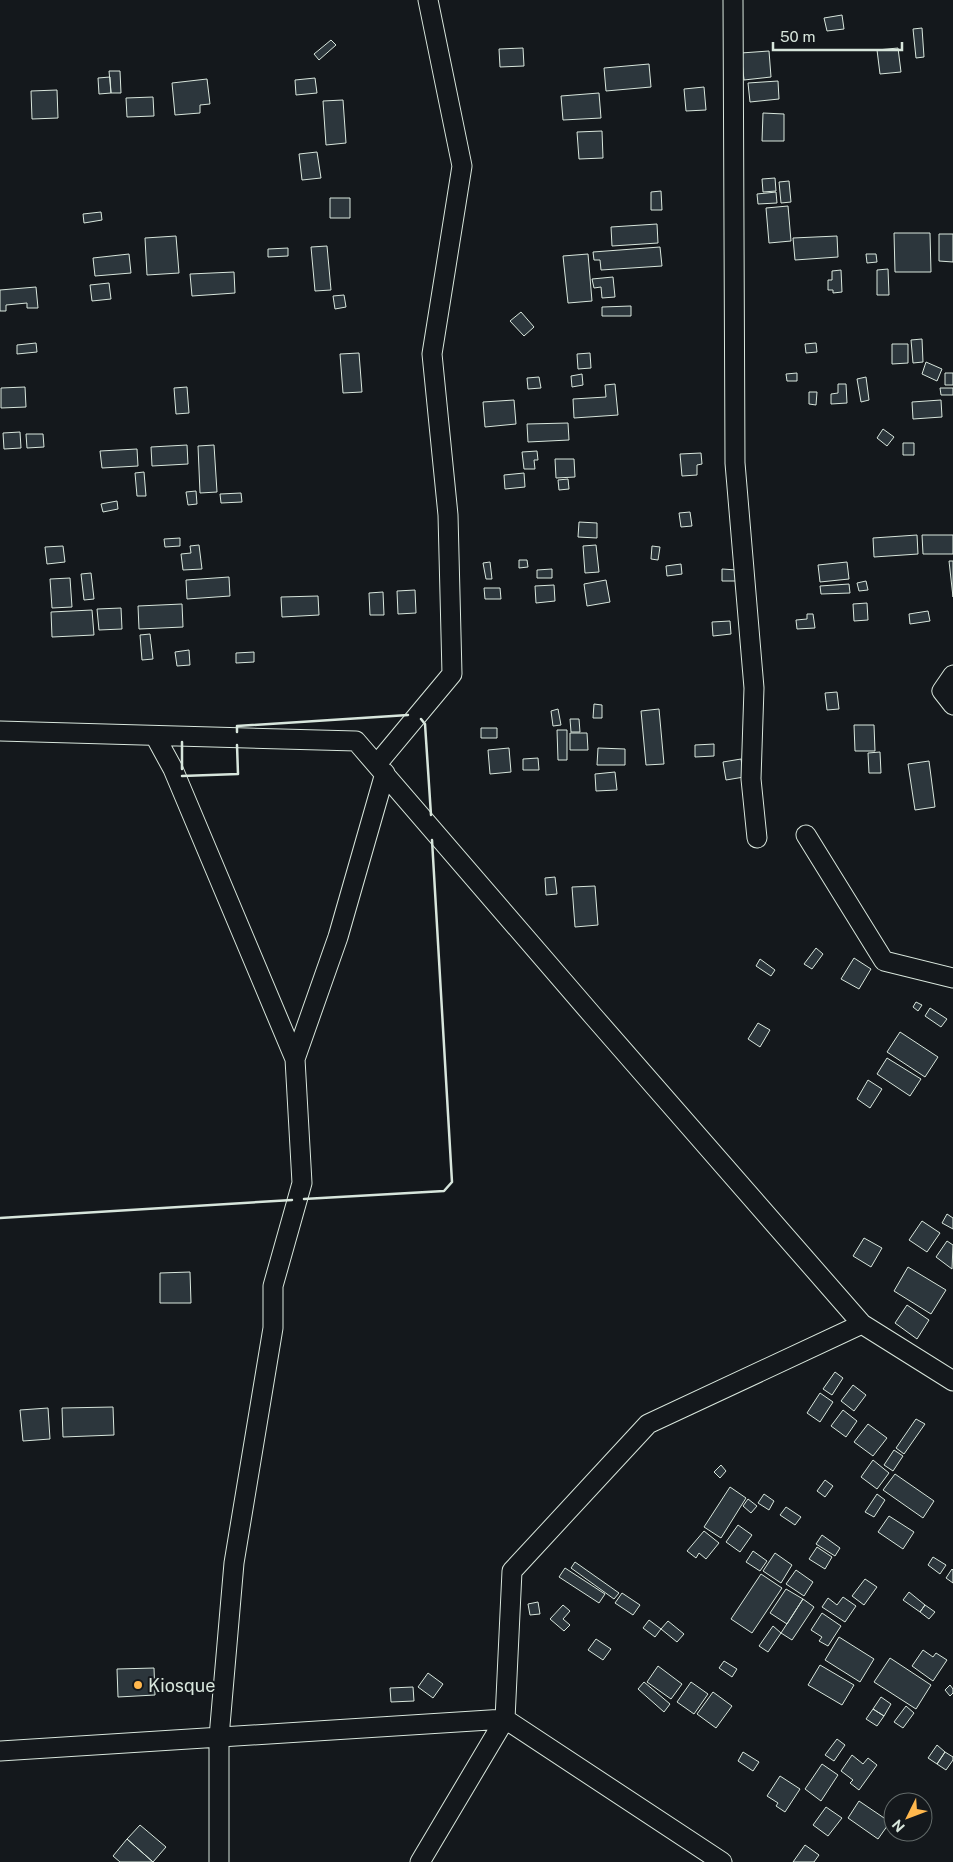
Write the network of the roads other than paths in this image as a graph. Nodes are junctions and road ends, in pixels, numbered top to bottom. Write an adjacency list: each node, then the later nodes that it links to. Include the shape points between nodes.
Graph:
1 (428, 0): 7 (street, via 462,166 432,354 448,515 452,674)
2 (733, 0): 9 (street, via 735,464 754,688 751,779)
3 (953, 675): 4 (street, via 942,691)
4 (953, 705)
5 (0, 731): 6 (street)
6 (156, 736): 7 (street, via 356,741); 11 (street, via 173,769)
7 (381, 768): 11 (street, via 338,937); 12 (street)
8 (806, 835): 10 (street, via 884,961)
9 (757, 838)
10 (953, 978)
11 (295, 1060): 15 (street, via 302,1182 273,1286 273,1328 234,1563)
12 (862, 1324): 13 (street); 14 (street, via 648,1424 512,1571)
13 (953, 1381)
14 (505, 1719): 15 (street); 18 (street); 19 (street)
15 (219, 1737): 16 (street); 17 (street)
16 (0, 1751)
17 (219, 1862)
18 (420, 1862)
19 (722, 1862)

